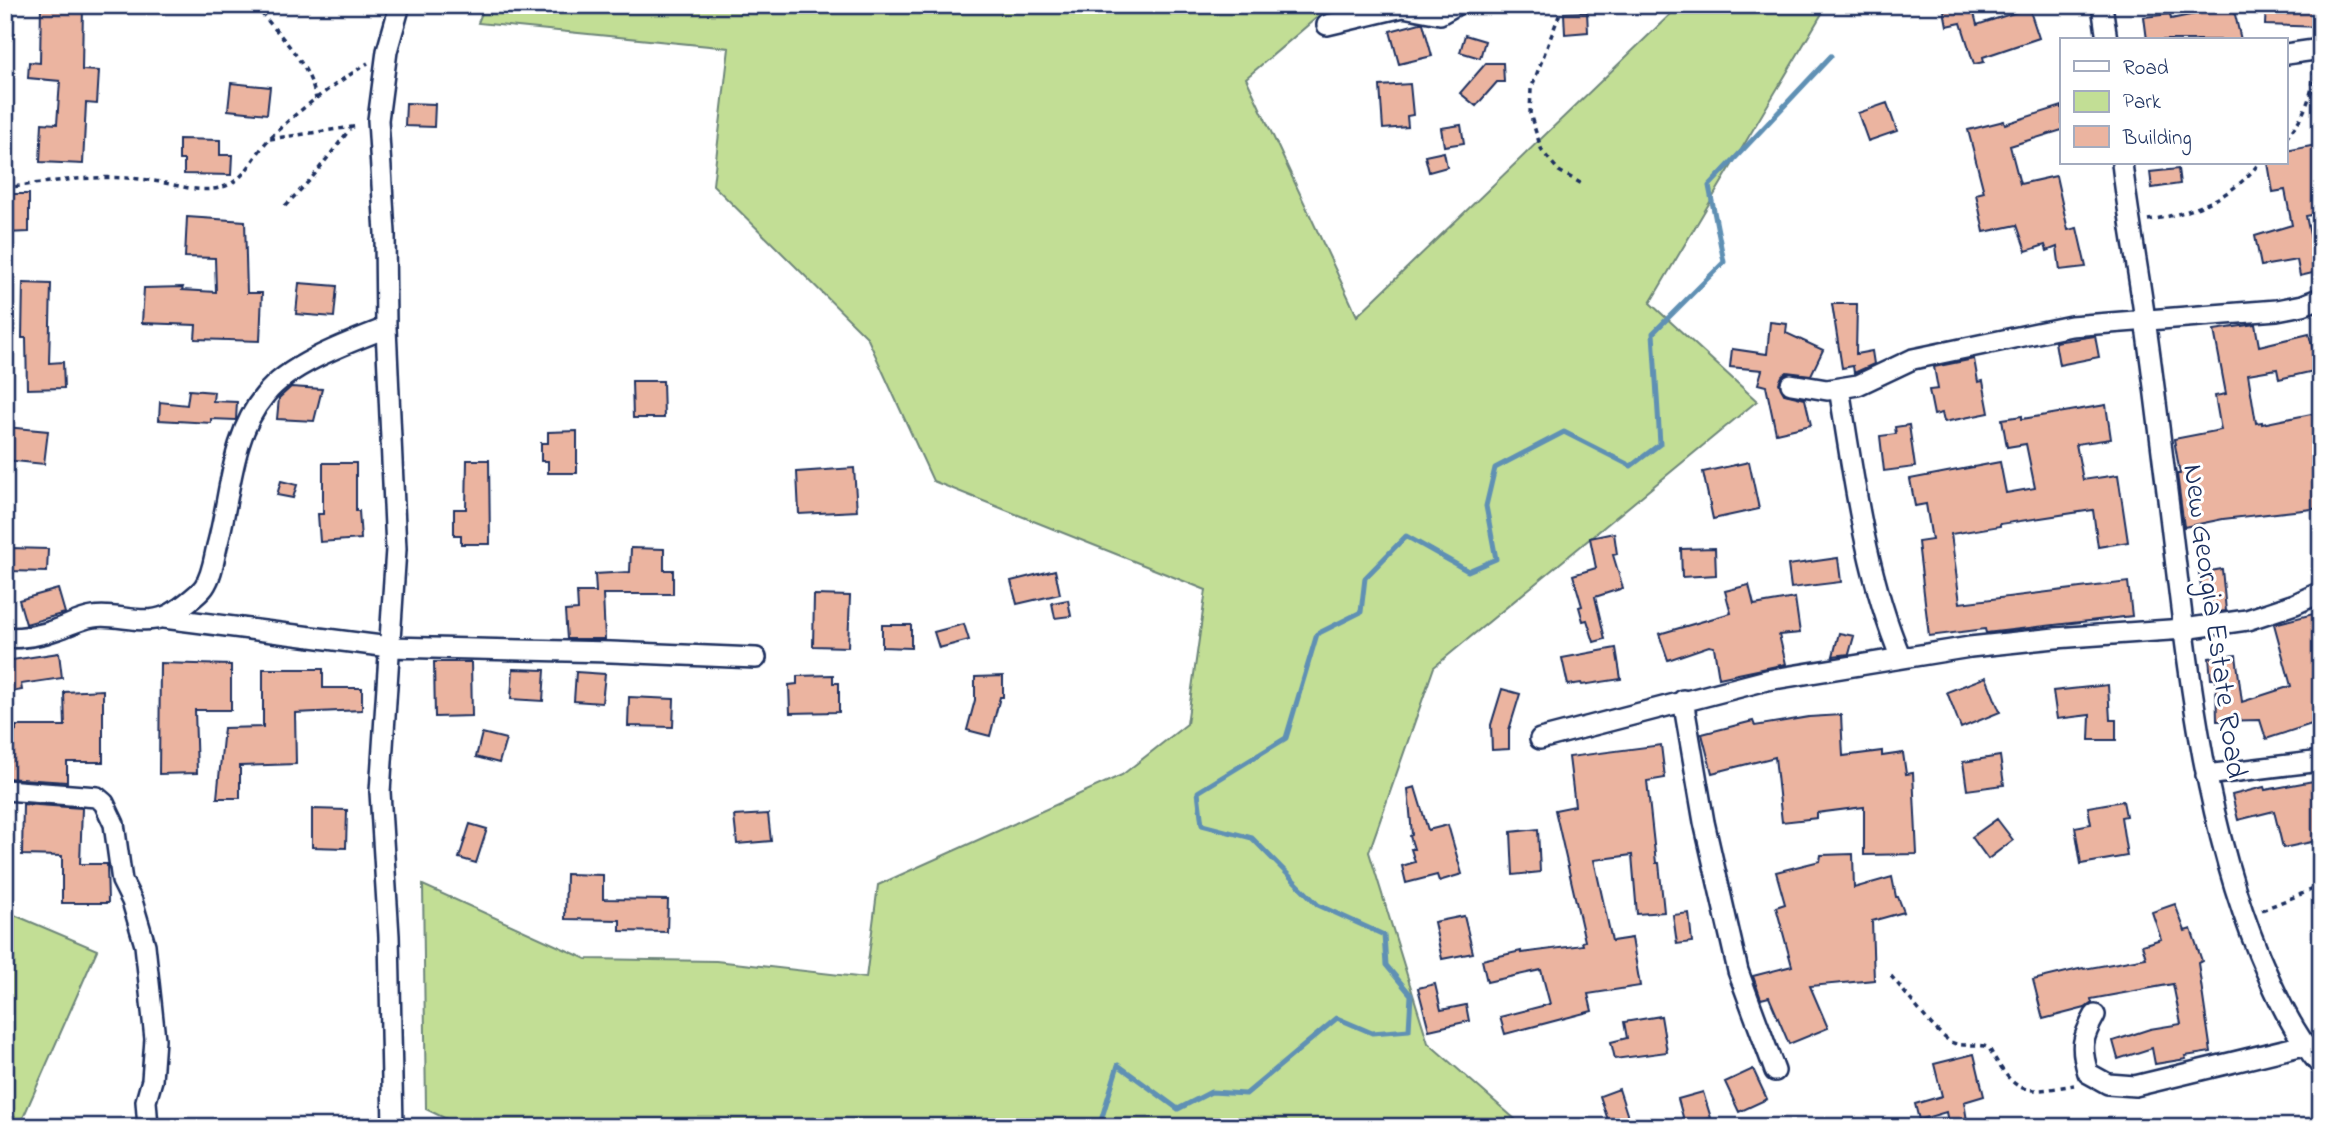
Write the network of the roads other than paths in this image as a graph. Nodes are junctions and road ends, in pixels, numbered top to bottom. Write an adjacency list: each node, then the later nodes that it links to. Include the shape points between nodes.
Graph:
1 (400, 5): 11 (street, via 387,51 378,120)
2 (1456, 5): 4 (street, via 1440,14 1403,7)
3 (2102, 5): 5 (street)
4 (1327, 25)
5 (2107, 38)
6 (2318, 50): 7 (street)
7 (2288, 54)
8 (2122, 164): 10 (street, New Georgia Estate Road)
9 (2321, 298): 10 (street, via 2277,310)
10 (2145, 320): 13 (street, via 2071,326 1956,349 1913,359 1858,385); 16 (street, New Georgia Estate Road)
11 (386, 328): 15 (street, via 337,346 265,394 241,435 226,514 204,587); 18 (street, via 396,549)
12 (1791, 384): 13 (street)
13 (1839, 388): 20 (street, via 1860,518 1878,593)
14 (2321, 592): 16 (street, via 2247,620)
15 (164, 618): 17 (street, via 95,616 28,638); 18 (street)
16 (2184, 629): 20 (street, via 2043,639); 24 (street, New Georgia Estate Road)
17 (5, 638)
18 (388, 647): 19 (street); 31 (street, via 380,792)
19 (756, 658)
20 (1901, 658): 21 (street, via 1779,677)
21 (1683, 700): 22 (street); 29 (street, via 1704,822 1738,971)
22 (1541, 739)
23 (2321, 761): 24 (street)
24 (2206, 775): 27 (street, New Georgia Estate Road, via 2242,915 2275,993)
25 (5, 790): 30 (street, via 97,797 109,811 122,881 145,945 151,988 155,1039 146,1101)
26 (2095, 1015): 27 (street, via 2084,1035 2082,1054 2088,1073 2108,1084 2135,1086)
27 (2304, 1045): 28 (street, New Georgia Estate Road)
28 (2321, 1066)
29 (1775, 1071)
30 (148, 1127)
31 (393, 1127)

